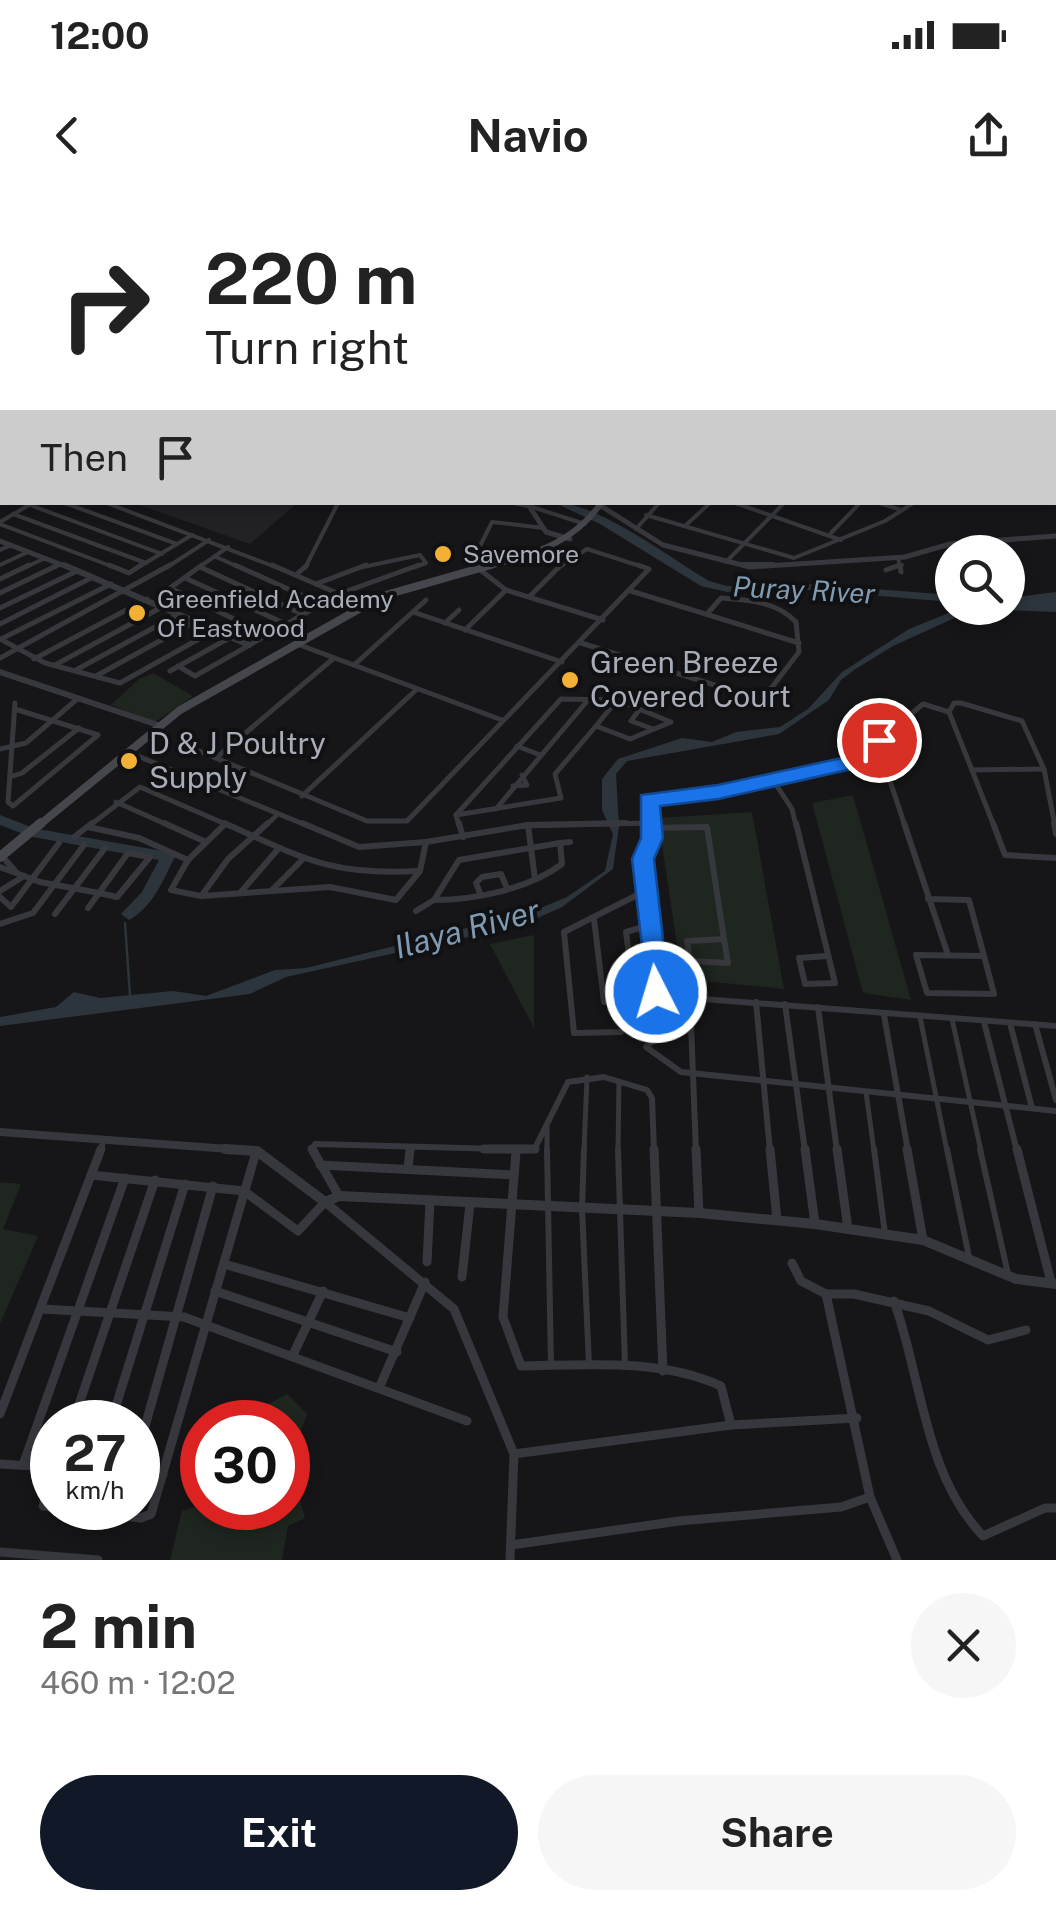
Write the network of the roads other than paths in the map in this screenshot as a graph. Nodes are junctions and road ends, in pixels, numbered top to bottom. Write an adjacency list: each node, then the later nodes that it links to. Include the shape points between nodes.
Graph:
1 (30, 505): 19 (street)
2 (35, 505): 39 (street)
3 (70, 505): 33 (street)
4 (112, 505): 27 (street)
5 (337, 505): 51 (street)
6 (525, 505): 16 (street)
7 (599, 505): 22 (main road); 24 (street)
8 (651, 505): 18 (street)
9 (656, 505): 18 (street)
10 (708, 505): 23 (street)
11 (741, 505): 20 (street)
12 (781, 505): 20 (street)
13 (858, 505): 26 (street)
14 (885, 505): 17 (street)
15 (910, 505): 17 (street)
16 (529, 506): 22 (street); 25 (street)
17 (901, 510): 31 (street)
18 (647, 513): 23 (street); 24 (street)
19 (13, 514): 21 (street); 45 (street)
20 (773, 515): 26 (street); 34 (street)
21 (0, 523): 45 (street, via 129,573)
22 (586, 524): 29 (main road)
23 (686, 526): 34 (street)
24 (636, 529): 43 (street, via 663,545)
25 (545, 530): 29 (street); 48 (street, via 490,526 478,550)
26 (832, 533): 31 (street)
27 (193, 534): 30 (street); 33 (street)
28 (1056, 536): 40 (street, via 950,544)
29 (570, 539): 48 (main road)
30 (209, 540): 36 (street); 59 (street)
31 (841, 540): 34 (street, via 794,558)
32 (0, 541): 35 (street)
33 (178, 544): 39 (street)
34 (745, 544): 43 (street)
35 (11, 545): 37 (street); 38 (street)
36 (228, 547): 41 (street); 51 (street)
37 (0, 550)
38 (28, 552): 42 (street); 46 (street)
39 (162, 554): 45 (street)
40 (898, 556): 43 (street, via 784,567); 49 (street, via 902,569)
41 (215, 557): 47 (street); 65 (street)
42 (45, 558): 44 (street); 53 (street)
43 (725, 563)
44 (61, 564): 50 (street); 60 (street)
45 (147, 564)
46 (0, 565)
47 (200, 567): 54 (street); 71 (street)
48 (484, 568): 57 (street); 83 (main road, via 393,591)
49 (886, 570)
50 (77, 571): 52 (street); 67 (street)
51 (296, 575): 56 (street)
52 (94, 577): 55 (street); 75 (street)
53 (0, 578)
54 (184, 578): 76 (street); 80 (street, via 171,590)
55 (111, 584): 59 (street); 82 (street)
56 (316, 584): 61 (street); 61 (street, via 376,562 420,555 426,562)
57 (506, 590): 62 (street); 79 (street)
58 (632, 590): 62 (street, via 648,568 587,549); 72 (street); 73 (street)
59 (130, 591): 63 (street); 87 (street)
60 (0, 593)
61 (339, 594): 65 (street)
62 (530, 596): 73 (street)
63 (148, 598): 66 (street); 90 (street)
64 (426, 600): 69 (street)
65 (321, 604): 71 (street)
66 (164, 606): 70 (street); 93 (street)
67 (0, 608)
68 (459, 610): 77 (street)
69 (414, 612): 77 (street); 92 (street)
70 (180, 614): 74 (street); 95 (street)
71 (304, 614): 76 (street)
72 (707, 614): 85 (street); 85 (street, via 721,598 782,609 796,622)
73 (603, 620): 84 (street)
74 (196, 621): 78 (street); 98 (street)
75 (0, 624)
76 (286, 624): 80 (street)
77 (444, 624): 79 (street)
78 (216, 630): 81 (street); 98 (street, via 120,683)
79 (465, 630): 91 (street)
80 (266, 634): 86 (street)
81 (232, 637): 86 (street); 94 (street)
82 (0, 639): 87 (street)
83 (300, 642): 89 (street); 107 (main road)
84 (582, 643): 85 (street, via 758,700 799,652); 91 (street)
85 (799, 643)
86 (249, 645): 94 (street, via 194,676)
87 (15, 649): 88 (street); 90 (street)
88 (0, 658)
89 (334, 658): 92 (street); 117 (street)
90 (34, 659): 93 (street)
91 (562, 662): 106 (street)
92 (354, 665): 99 (street)
93 (54, 666): 95 (street)
94 (178, 666): 96 (street)
95 (74, 671): 98 (street)
96 (170, 671)
97 (0, 672): 101 (street)
98 (95, 677)
99 (417, 689): 106 (street); 123 (street)
100 (590, 699): 102 (street); 111 (street, via 557,702); 116 (street)
101 (76, 700): 105 (street); 107 (street)
102 (617, 700): 103 (street); 108 (street)
103 (640, 710): 110 (street, via 631,720); 110 (street, via 671,722)
104 (950, 712): 118 (street, via 923,704); 119 (street, via 961,703 1022,721); 120 (street)
105 (55, 718): 109 (street); 112 (street); 112 (street, via 15,706)
106 (502, 720): 123 (street, via 407,821 368,822)
107 (155, 726): 115 (main road)
108 (596, 726): 110 (street, via 630,738); 125 (street, via 555,774 561,798)
109 (80, 727): 121 (street); 121 (street, via 98,738 18,805 8,802)
110 (654, 730)
111 (517, 746): 116 (street); 127 (street)
112 (12, 747): 113 (street); 121 (street)
113 (0, 748)
114 (199, 751): 117 (street)
115 (126, 752): 126 (street); 147 (main road)
116 (540, 754): 125 (street, via 522,775 526,785 512,786)
117 (216, 758): 123 (street)
118 (859, 762): 122 (street); 162 (street, via 890,781)
119 (1044, 769): 120 (street); 133 (street)
120 (972, 770): 146 (street, via 1004,855)
121 (10, 777)
122 (772, 780): 128 (street, via 652,798); 172 (street, via 792,809)
123 (302, 796)
124 (116, 802): 129 (street, via 140,787); 131 (street); 136 (street)
125 (496, 809): 127 (street)
126 (273, 814): 132 (street); 137 (street, via 359,847)
127 (456, 815): 134 (street)
128 (651, 822): 130 (street); 155 (street, via 643,859); 170 (street, via 706,827)
129 (225, 824): 132 (street); 136 (street)
130 (528, 825): 134 (street); 142 (street)
131 (87, 826): 135 (street); 148 (street, via 139,838)
132 (253, 834): 144 (street); 161 (street)
133 (1056, 834)
134 (463, 836): 137 (street)
135 (74, 838)
136 (206, 842): 148 (street)
137 (426, 842): 149 (street)
138 (570, 842): 140 (street)
139 (59, 843): 150 (street)
140 (560, 843): 142 (street); 151 (street, via 559,869)
141 (84, 844): 152 (street)
142 (530, 847): 151 (street); 163 (street, via 459,860)
143 (105, 848): 154 (street)
144 (279, 848): 145 (street); 158 (street)
145 (304, 858): 149 (street, via 338,872); 156 (street)
146 (1056, 858)
147 (1, 860): 150 (street)
148 (188, 860): 161 (street, via 171,890)
149 (420, 871): 156 (street, via 396,900 337,887)
150 (25, 875): 152 (street); 160 (street); 160 (street, via 11,907)
151 (535, 880): 153 (street)
152 (55, 883): 154 (street); 168 (street, via 30,916)
153 (506, 886): 159 (street); 159 (street, via 501,874 482,877 476,883)
154 (76, 887): 157 (street); 166 (street)
155 (647, 890): 167 (street); 169 (street)
156 (272, 891): 158 (street)
157 (100, 892): 157 (street, via 122,897 150,857 128,853); 164 (street)
158 (240, 893): 161 (street)
159 (480, 893): 163 (street)
160 (0, 894)
161 (202, 896)
162 (928, 898): 171 (street); 173 (street, via 969,900)
163 (434, 900): 165 (street)
164 (88, 908)
165 (416, 910)
166 (55, 914)
167 (594, 919): 177 (street, via 604,1002); 177 (street, via 564,935 571,1029 621,1032)
168 (0, 924)
169 (650, 925): 174 (street); 174 (street, via 626,932 632,978)
170 (724, 939): 170 (street, via 728,962 690,962 687,941)
171 (948, 954): 173 (street); 173 (street, via 916,955 927,993 994,994)
172 (827, 956): 172 (street, via 799,958 804,984 835,983)
173 (984, 956)
174 (657, 979): 177 (street)
175 (756, 1002): 176 (street); 178 (street, via 692,997); 189 (street)
176 (785, 1004): 179 (street); 191 (street)
177 (645, 1005)
178 (688, 1006): 187 (street); 187 (street, via 646,1047)
179 (818, 1007): 180 (street); 192 (street)
180 (884, 1014): 181 (street); 194 (street)
181 (920, 1017): 182 (street); 195 (street)
182 (952, 1019): 183 (street); 197 (street)
183 (984, 1022): 184 (street); 198 (street)
184 (1010, 1023): 185 (street); 199 (street)
185 (1035, 1024): 186 (street); 196 (street)
186 (1056, 1026)
187 (692, 1074): 189 (street); 225 (street)
188 (588, 1077): 190 (street); 201 (street, via 564,1088); 222 (street)
189 (762, 1078): 191 (street); 226 (street)
190 (619, 1079): 223 (street); 224 (street, via 651,1094)
191 (796, 1081): 192 (street); 227 (street)
192 (831, 1085): 193 (street); 228 (street)
193 (866, 1088): 194 (street); 229 (street)
194 (898, 1094): 195 (street); 230 (street)
195 (938, 1098): 197 (street); 231 (street)
196 (1056, 1100)
197 (970, 1102): 198 (street); 235 (street)
198 (1008, 1106): 199 (street); 238 (street)
199 (1032, 1108): 200 (street)
200 (1056, 1111)
201 (548, 1124): 206 (street, via 538,1147); 221 (street)
202 (0, 1132): 203 (street)
203 (104, 1140): 205 (street); 209 (street)
204 (410, 1147): 206 (street); 207 (street, via 320,1143 312,1148); 208 (street)
205 (256, 1151): 215 (street); 217 (street)
206 (516, 1152): 210 (street)
207 (318, 1166): 208 (street); 216 (street)
208 (408, 1168): 210 (street)
209 (91, 1175): 211 (street); 243 (street)
210 (514, 1175): 220 (street)
211 (125, 1178): 212 (street); 244 (street)
212 (155, 1180): 213 (street); 245 (street)
213 (185, 1184): 214 (street); 247 (street)
214 (213, 1186): 215 (street); 246 (street)
215 (244, 1191): 217 (street, via 298,1230); 234 (street)
216 (339, 1196): 217 (street); 218 (street)
217 (326, 1202): 237 (street)
218 (430, 1202): 219 (street); 232 (street)
219 (470, 1204): 220 (street); 236 (street)
220 (512, 1206): 221 (street); 254 (street, via 504,1324 521,1366)
221 (548, 1208): 222 (street); 254 (street)
222 (582, 1208): 223 (street); 255 (street)
223 (618, 1209): 224 (street); 256 (street)
224 (655, 1211): 225 (street); 257 (street)
225 (699, 1212): 226 (street)
226 (776, 1220): 227 (street)
227 (815, 1224): 228 (street)
228 (848, 1229): 229 (street)
229 (885, 1234): 230 (street)
230 (923, 1240): 231 (street)
231 (968, 1257): 235 (street)
232 (427, 1262)
233 (792, 1263): 241 (street, via 801,1280)
234 (224, 1264): 239 (street); 240 (street)
235 (1008, 1274): 238 (street)
236 (462, 1277)
237 (426, 1282): 248 (street); 266 (street, via 454,1309)
238 (1054, 1284)
239 (215, 1291): 249 (street); 250 (street)
240 (323, 1291): 248 (street); 249 (street)
241 (826, 1294): 242 (street); 263 (street)
242 (894, 1302): 251 (street, via 988,1340); 274 (street, via 934,1441 970,1526 983,1536)
243 (42, 1309): 244 (street); 262 (street)
244 (75, 1312): 245 (street); 268 (street)
245 (109, 1315): 247 (street); 259 (street)
246 (176, 1316): 247 (street); 250 (street); 261 (street)
247 (144, 1317): 260 (street)
248 (410, 1318): 252 (street)
249 (308, 1323): 252 (street); 253 (street)
250 (206, 1324): 253 (street); 271 (street)
251 (1026, 1330)
252 (397, 1352): 258 (street)
253 (292, 1356): 258 (street)
254 (550, 1366): 255 (street)
255 (590, 1368): 256 (street)
256 (625, 1369): 257 (street)
257 (663, 1371): 265 (street, via 721,1386)
258 (380, 1386): 264 (street)
259 (80, 1400)
260 (118, 1400)
261 (152, 1400)
262 (0, 1414)
263 (856, 1418): 265 (street); 273 (street)
264 (467, 1420)
265 (731, 1425): 266 (street)
266 (514, 1454): 275 (street)
267 (0, 1464): 268 (street)
268 (22, 1464): 269 (street)
269 (30, 1465)
270 (160, 1475): 271 (street)
271 (163, 1475): 272 (street)
272 (160, 1482)
273 (870, 1497): 275 (street, via 841,1508 679,1521); 280 (street)
274 (1056, 1508)
275 (511, 1545): 279 (street)
276 (0, 1552): 277 (street)
277 (20, 1557): 278 (street)
278 (98, 1560)
279 (510, 1560)
280 (897, 1560)

